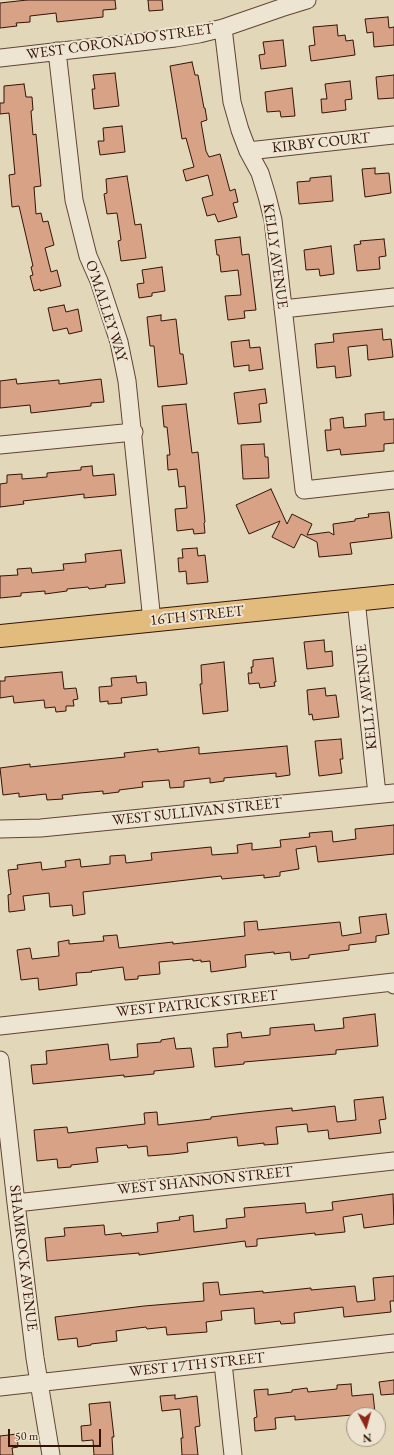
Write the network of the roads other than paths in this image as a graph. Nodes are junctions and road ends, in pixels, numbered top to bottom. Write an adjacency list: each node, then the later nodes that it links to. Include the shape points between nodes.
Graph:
1 (308, 0): 2 (street, WEST CORONADO STREET)
2 (223, 28): 3 (street, WEST CORONADO STREET, via 175,38); 6 (street, KELLY AVENUE, via 232,102)
3 (58, 51): 4 (street, WEST CORONADO STREET); 9 (street, O'MALLEY WAY, via 74,200 88,256 119,342)
4 (0, 58)
5 (394, 135): 6 (street, KIRBY COURT)
6 (248, 151): 8 (street, KELLY AVENUE, via 260,173 271,214)
7 (394, 297): 8 (street)
8 (282, 309): 11 (street, KELLY AVENUE, via 304,490)
9 (134, 432): 10 (street); 14 (street, O'MALLEY WAY)
10 (0, 445)
11 (394, 480)
12 (394, 596): 13 (main road, 16TH STREET)
13 (356, 600): 14 (main road, 16TH STREET); 17 (street, KELLY AVENUE)
14 (152, 621): 15 (main road, 16TH STREET)
15 (0, 636)
16 (394, 793): 17 (street, WEST SULLIVAN STREET)
17 (377, 794): 18 (street, WEST SULLIVAN STREET, via 41,828)
18 (0, 829)
19 (394, 982): 20 (street); 21 (street, WEST PATRICK STREET)
20 (394, 985)
21 (0, 1026)
22 (0, 1060): 24 (street, SHAMROCK AVENUE)
23 (394, 1161): 24 (street, WEST SHANNON STREET)
24 (16, 1203): 27 (street, SHAMROCK AVENUE)
25 (394, 1343): 26 (street, WEST 17TH STREET)
26 (223, 1363): 27 (street, WEST 17TH STREET); 30 (street)
27 (39, 1382): 28 (street, WEST 17TH STREET); 29 (street, SHAMROCK AVENUE)
28 (0, 1387)
29 (51, 1455)
30 (234, 1455)

